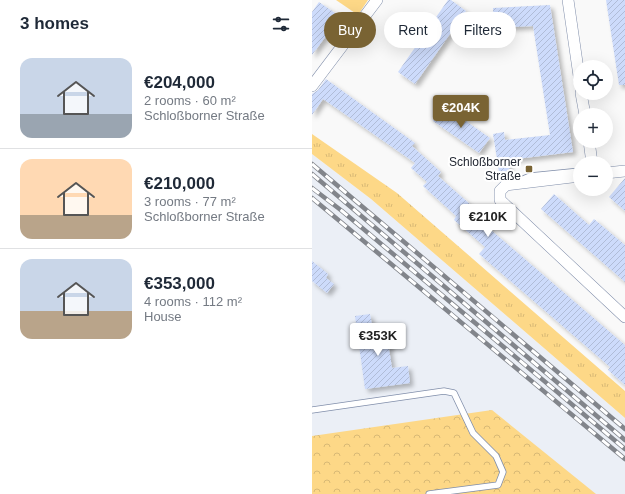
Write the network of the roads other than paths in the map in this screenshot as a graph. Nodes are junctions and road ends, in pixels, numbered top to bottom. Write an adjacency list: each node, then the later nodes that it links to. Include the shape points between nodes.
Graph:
1 (376, 0): 4 (street)
2 (568, 0): 3 (street)
3 (577, 60)
4 (312, 86)
5 (625, 171): 7 (street)
6 (573, 172): 9 (lane, via 530,176)
7 (613, 172)
8 (573, 177): 9 (street)
9 (506, 185): 10 (street, via 500,191 500,200)
10 (625, 316)
11 (312, 410): 12 (lane, via 444,391 454,393 473,434 496,456 503,472 498,485)
12 (429, 494)

